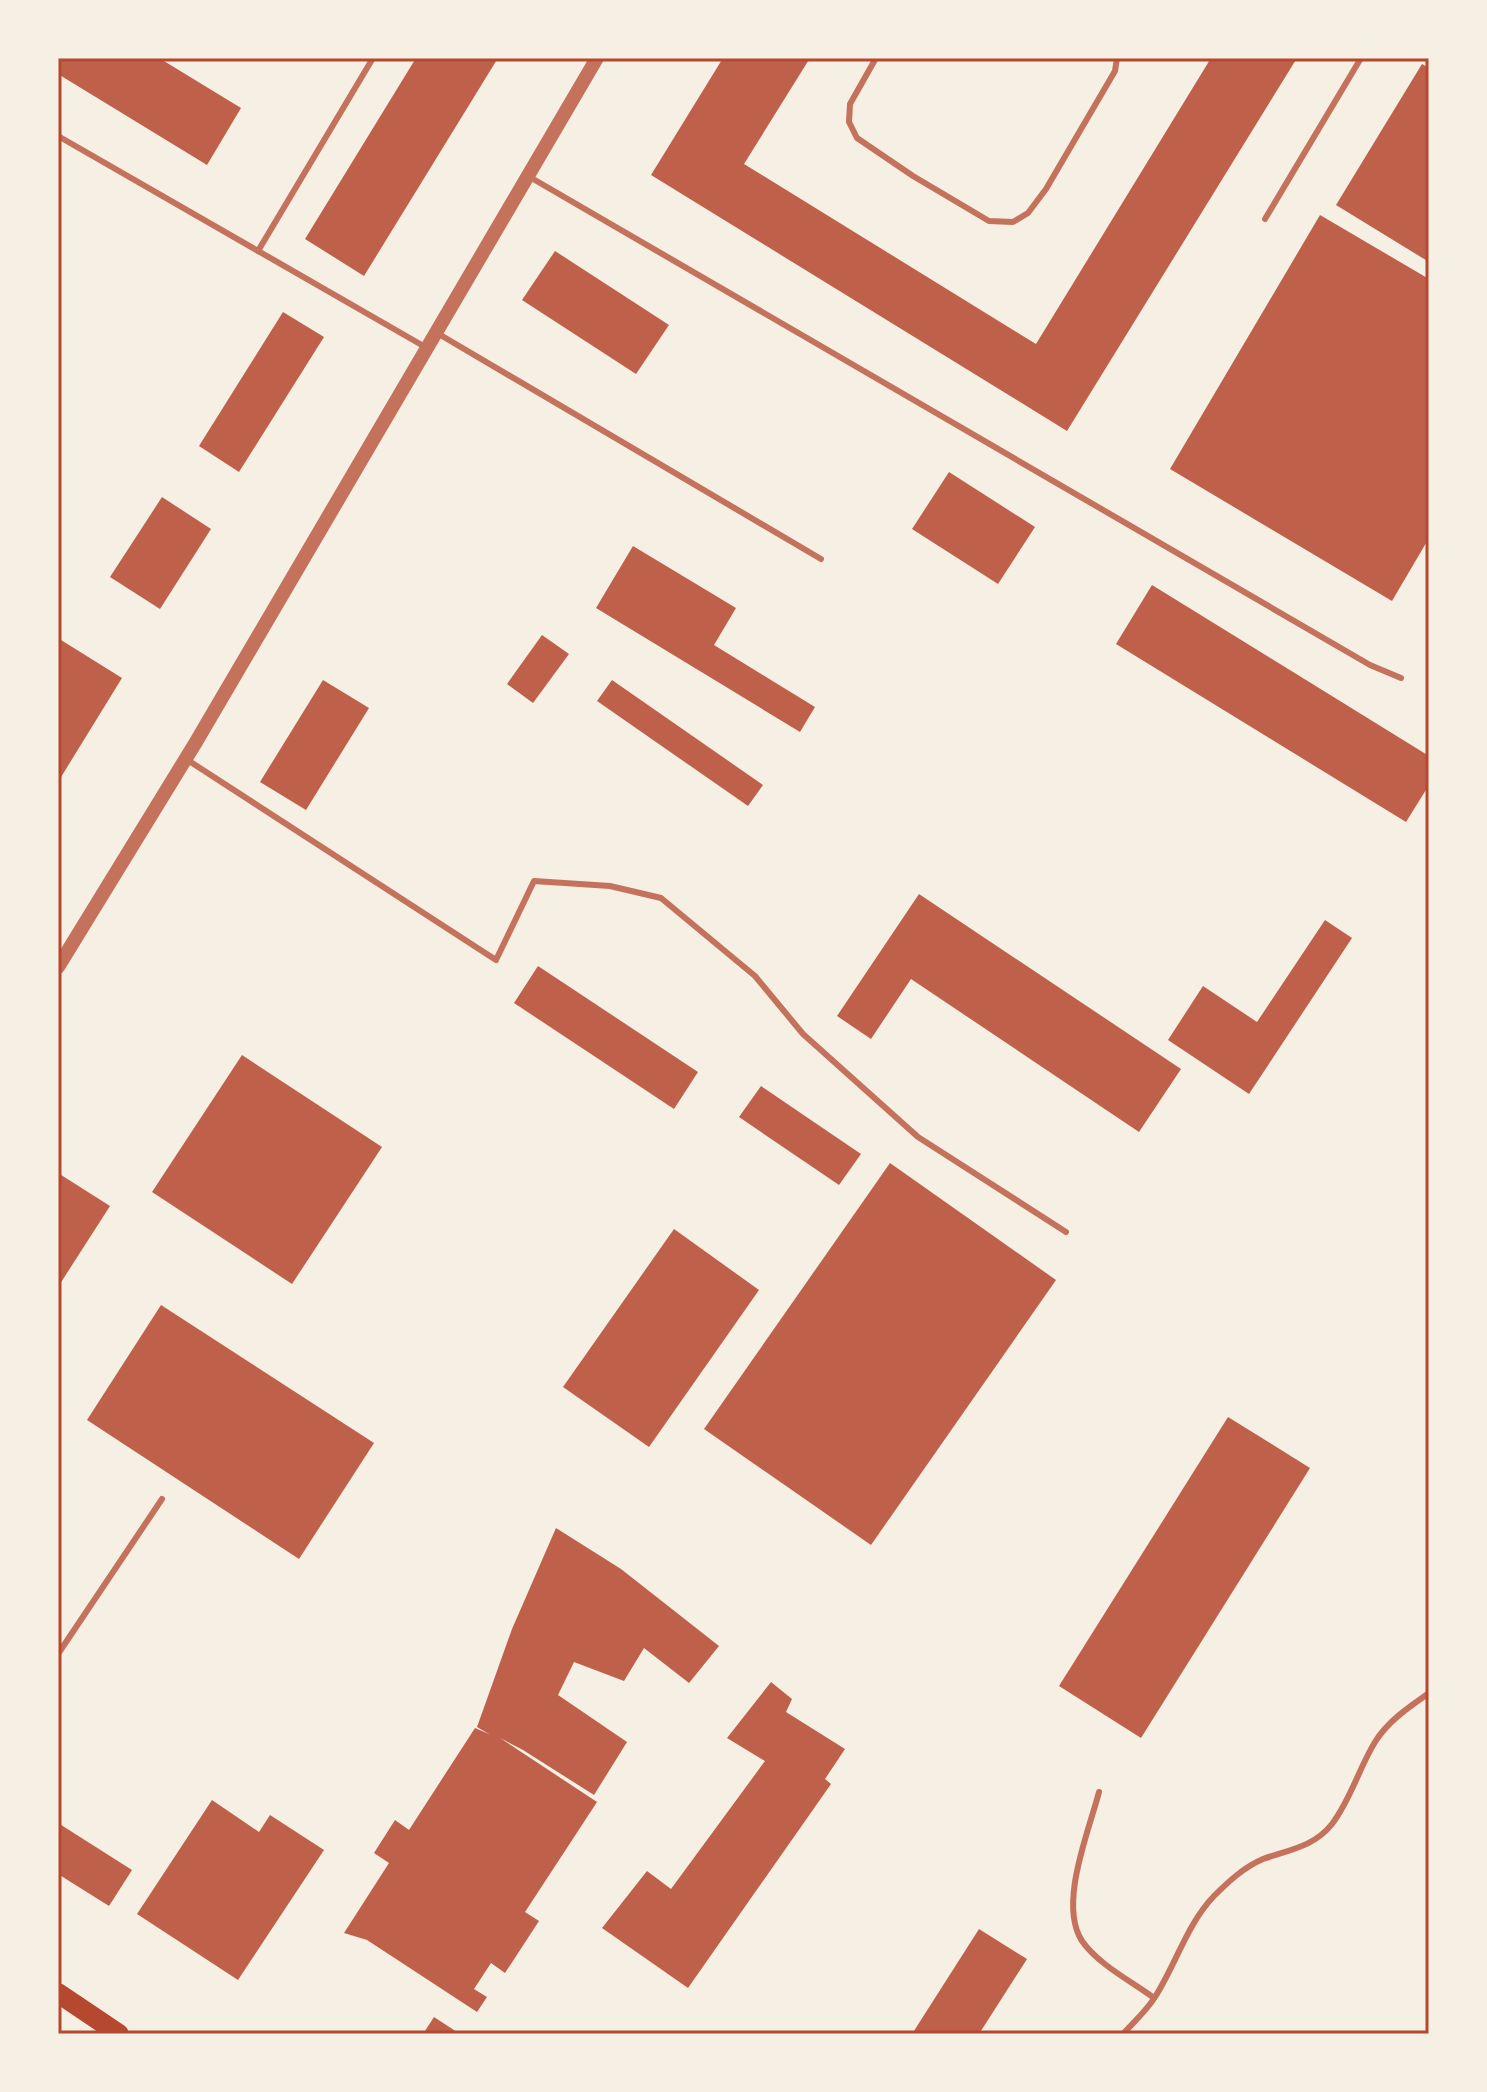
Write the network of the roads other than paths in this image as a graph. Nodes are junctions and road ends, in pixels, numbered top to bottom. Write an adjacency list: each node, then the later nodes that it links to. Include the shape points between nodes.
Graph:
1 (373, 58): 9 (lane)
2 (597, 58): 7 (street)
3 (876, 58): 4 (lane, via 850,104 849,122 857,138 989,221 1013,222 1028,213 1046,189 1115,71)
4 (1117, 58)
5 (1361, 58): 8 (lane)
6 (58, 136): 9 (lane)
7 (528, 176): 10 (street); 13 (lane)
8 (1265, 219)
9 (258, 251): 11 (lane)
10 (437, 333): 11 (street); 12 (lane)
11 (427, 348): 14 (street)
12 (821, 559)
13 (1401, 678)
14 (186, 759): 15 (street); 17 (lane, via 496,960 534,881 610,886 661,898 755,976 803,1034 918,1137)
15 (63, 948): 16 (street)
16 (58, 967)
17 (1066, 1232)
18 (162, 1499): 19 (lane)
19 (58, 1654)
20 (1429, 1693): 23 (lane, via 1400,1712 1375,1740 1332,1824 1299,1848 1240,1872 1212,1899)
21 (1099, 1792): 23 (lane, via 1073,1891 1076,1927 1089,1949)
22 (58, 1993): 24 (main road)
23 (1154, 1998): 25 (lane)
24 (119, 2034)
25 (1123, 2034)

